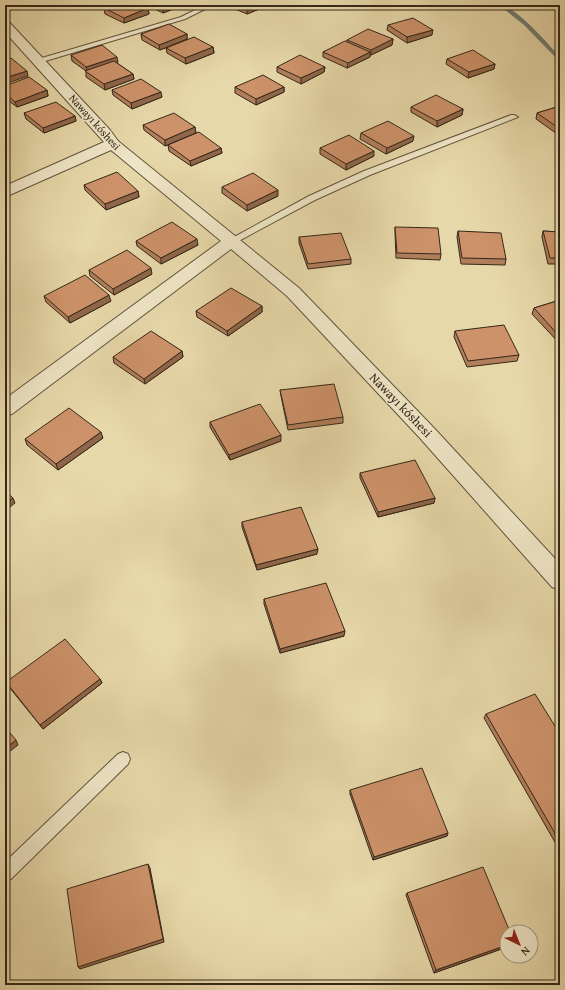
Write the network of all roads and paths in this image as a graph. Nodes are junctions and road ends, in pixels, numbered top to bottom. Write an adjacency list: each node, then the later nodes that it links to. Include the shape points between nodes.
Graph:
1 (210, 5): 3 (lane, via 183,18)
2 (5, 25): 3 (street, Nawayı kóshesi)
3 (39, 60): 5 (street, Nawayı kóshesi, via 106,133)
4 (514, 117): 7 (lane, via 367,173 312,198)
5 (113, 144): 6 (street); 7 (street, Nawayı kóshesi)
6 (5, 192)
7 (230, 242): 8 (street); 9 (street, Nawayı kóshesi, via 293,292 426,432)
8 (5, 409)
9 (560, 580)
10 (123, 759): 11 (lane)
11 (5, 873)

